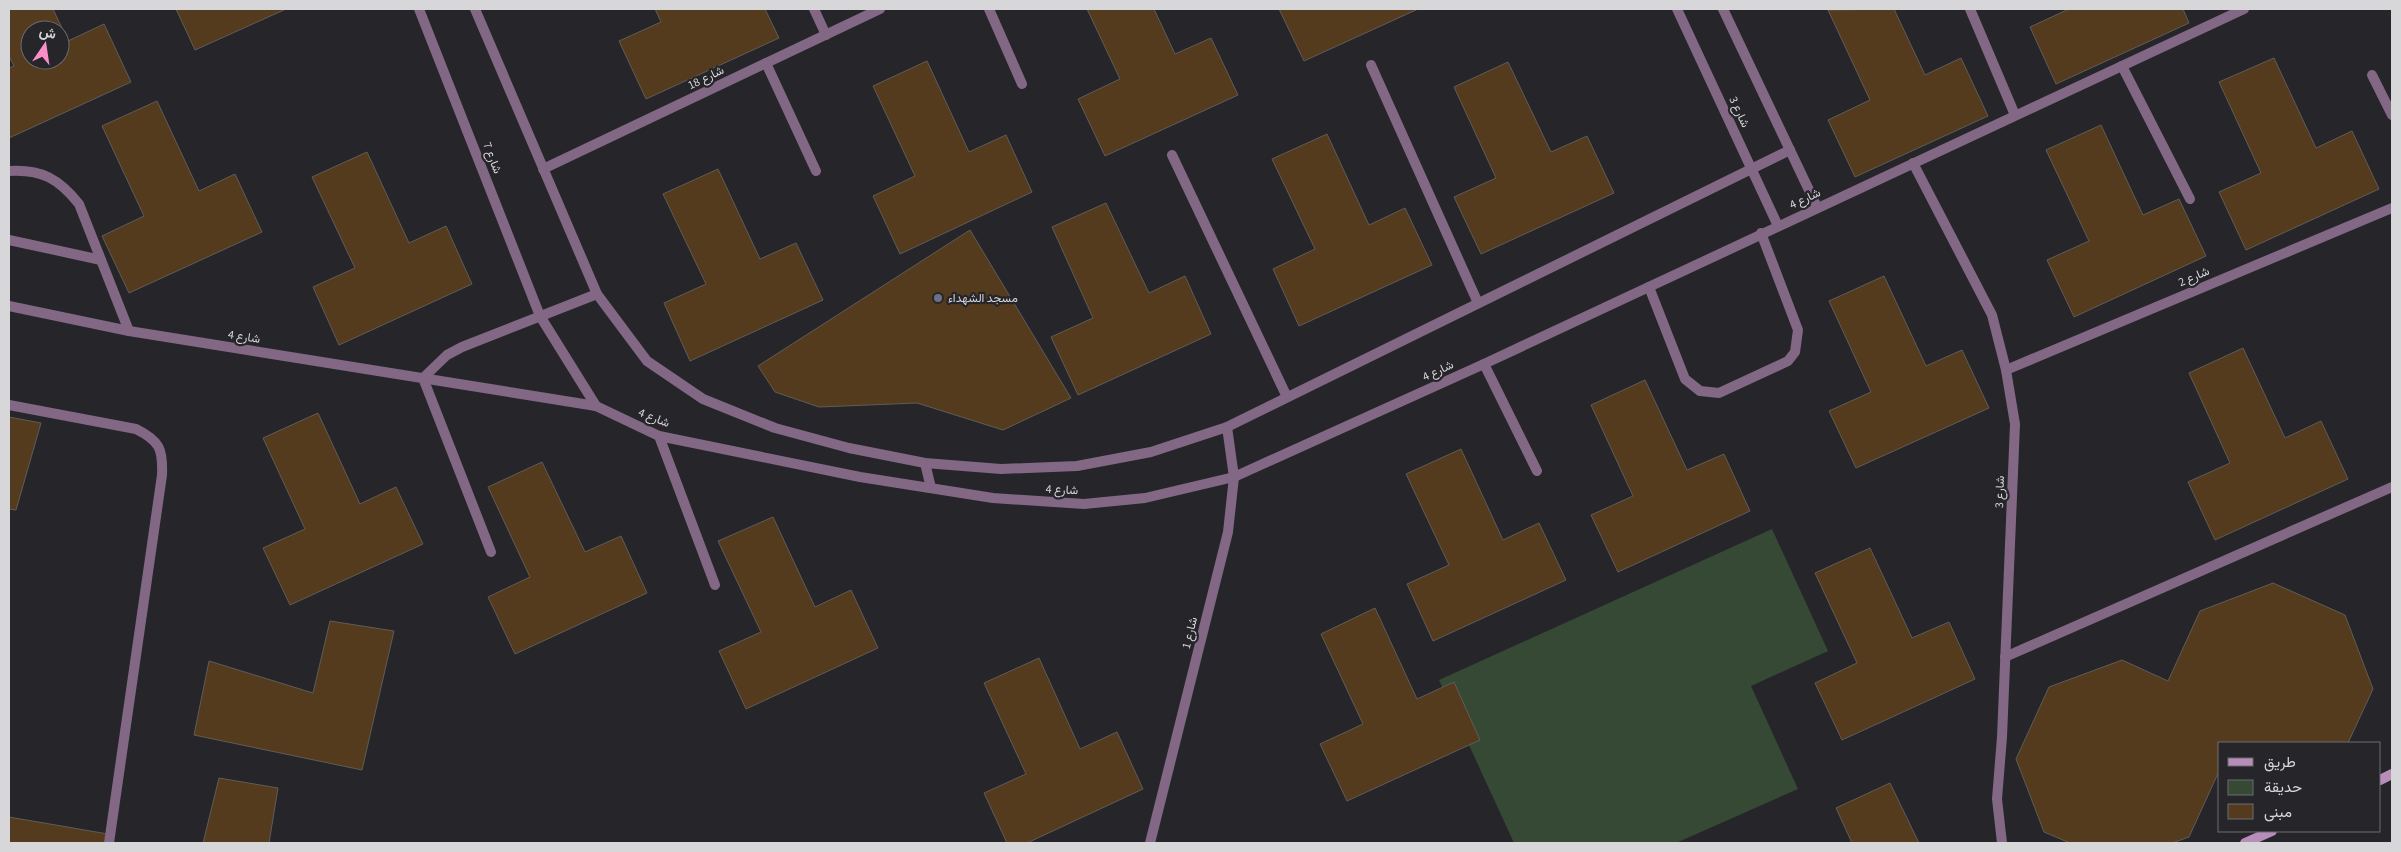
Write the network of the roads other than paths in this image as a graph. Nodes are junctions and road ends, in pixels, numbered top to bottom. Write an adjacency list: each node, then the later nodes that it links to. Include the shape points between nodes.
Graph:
1 (419, 9): 36 (street, شارع 7)
2 (475, 9): 22 (street)
3 (814, 9): 10 (street)
4 (880, 9): 10 (street, شارع 18)
5 (989, 9): 15 (street)
6 (1677, 9): 21 (street, شارع 3)
7 (1723, 9): 18 (street)
8 (1970, 9): 16 (street)
9 (2244, 9): 13 (street, شارع 4)
10 (826, 35): 11 (street, شارع 18)
11 (766, 63): 22 (street, شارع 18); 24 (street)
12 (1372, 65): 34 (street)
13 (2122, 66): 16 (street, شارع 4); 25 (street)
14 (2372, 75): 17 (street)
15 (1022, 84)
16 (2015, 114): 20 (street, شارع 4)
17 (2392, 115)
18 (1790, 150): 21 (street, شارع 4); 26 (street)
19 (1172, 155): 41 (street)
20 (1913, 163): 26 (street, شارع 4); 39 (street, شارع 3, via 1992,315)
21 (1751, 168): 28 (street, شارع 3); 34 (street, شارع 4)
22 (543, 169): 33 (street)
23 (9, 171): 31 (street, via 24,170 46,175 65,187 79,204)
24 (816, 171)
25 (2190, 199)
26 (1817, 207): 28 (street, شارع 4)
27 (2392, 208): 39 (street, شارع 2)
28 (1778, 226): 29 (street, شارع 4)
29 (1761, 233): 32 (street, شارع 4); 32 (street, via 1798,330 1794,352 1788,361 1719,393 1700,391 1685,379)
30 (9, 240): 31 (street)
31 (101, 260): 37 (street)
32 (1649, 287): 38 (street, شارع 4)
33 (597, 294): 36 (street); 46 (street, شارع 4, via 647,361 704,399 775,428 849,448)
34 (1478, 303): 41 (street, شارع 4)
35 (9, 306): 37 (street, شارع 4)
36 (540, 316): 40 (street, via 462,347 447,355); 43 (street)
37 (129, 331): 40 (street, شارع 4)
38 (1484, 364): 47 (street); 48 (street, شارع 4)
39 (2006, 370): 53 (street, شارع 3, via 2015,424)
40 (423, 378): 43 (street, شارع 4); 51 (street)
41 (1287, 397): 44 (street, شارع 4)
42 (9, 405): 55 (street, via 136,429 153,438 163,454)
43 (596, 406): 45 (street, شارع 4)
44 (1227, 427): 46 (street, شارع 4, via 1151,452 1077,466 1001,469); 48 (street, شارع 1)
45 (659, 436): 50 (street, شارع 4, via 860,477); 52 (street)
46 (925, 463): 50 (street)
47 (1537, 471)
48 (1234, 477): 50 (street, شارع 4, via 1145,498 1084,504 993,498); 56 (street, شارع 1, via 1228,532)
49 (2392, 487): 53 (street)
50 (931, 488)
51 (491, 552)
52 (715, 585)
53 (2005, 657): 57 (street, شارع 3, via 1997,799)
54 (2270, 832): 58 (street)
55 (108, 843)
56 (1149, 843)
57 (2002, 843)
58 (2245, 843)

